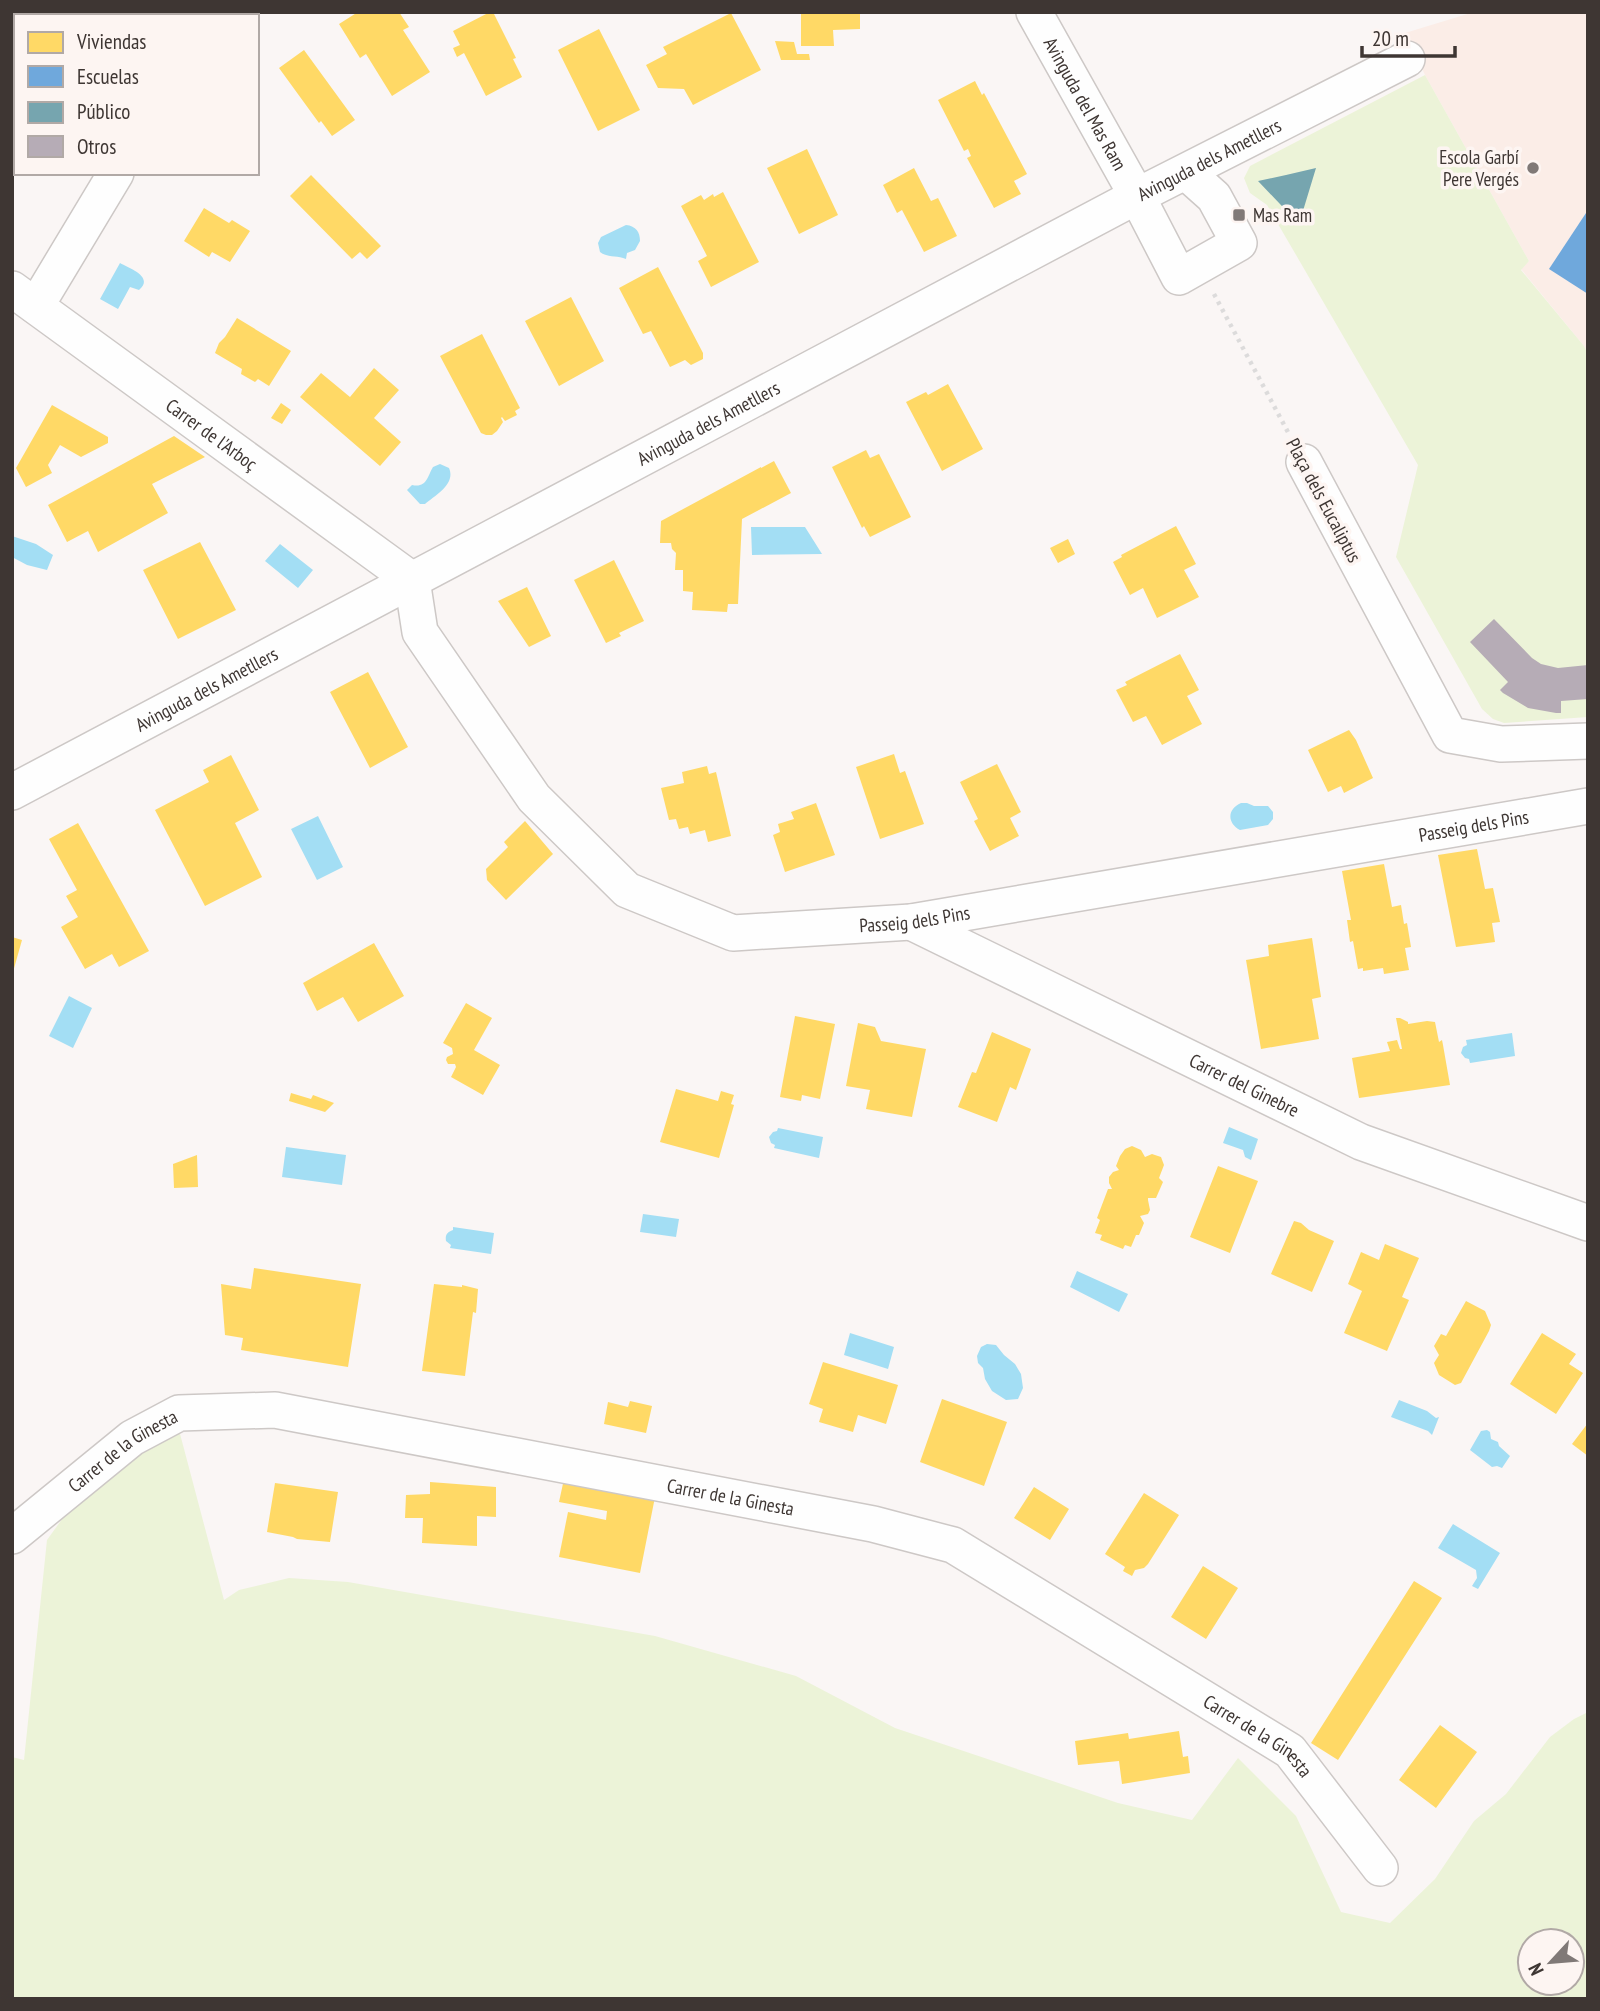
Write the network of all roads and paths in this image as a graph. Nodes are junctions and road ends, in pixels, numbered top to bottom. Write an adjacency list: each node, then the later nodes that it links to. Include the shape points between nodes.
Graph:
1 (1034, 12): 5 (street, Avinguda del Mas Ram)
2 (1407, 59): 3 (street, Avinguda dels Ametllers)
3 (1186, 172): 5 (street, Avinguda dels Ametllers); 6 (street, via 1214,197 1238,243)
4 (115, 175): 7 (street)
5 (1137, 196): 6 (street, Avinguda del Mas Ram, via 1179,277); 9 (street, Avinguda dels Ametllers)
6 (1198, 266): 8 (path, Plaça dels Eucaliptus)
7 (24, 297): 9 (street, Carrer de l'Arboç)
8 (1304, 462): 10 (street, Plaça dels Eucaliptus, via 1450,735 1502,744)
9 (412, 580): 11 (street, Avinguda dels Ametllers); 13 (street, Passeig dels Pins, via 420,632 534,799 626,890 733,933)
10 (1588, 741)
11 (12, 792)
12 (1588, 806): 13 (street, Passeig dels Pins)
13 (911, 922): 14 (street, Carrer del Ginebre, via 1361,1142)
14 (1588, 1223)
15 (12, 1536): 16 (street, Carrer de la Ginesta, via 132,1438 179,1413 275,1410 873,1524 953,1545 1290,1751)
16 (1380, 1868)

